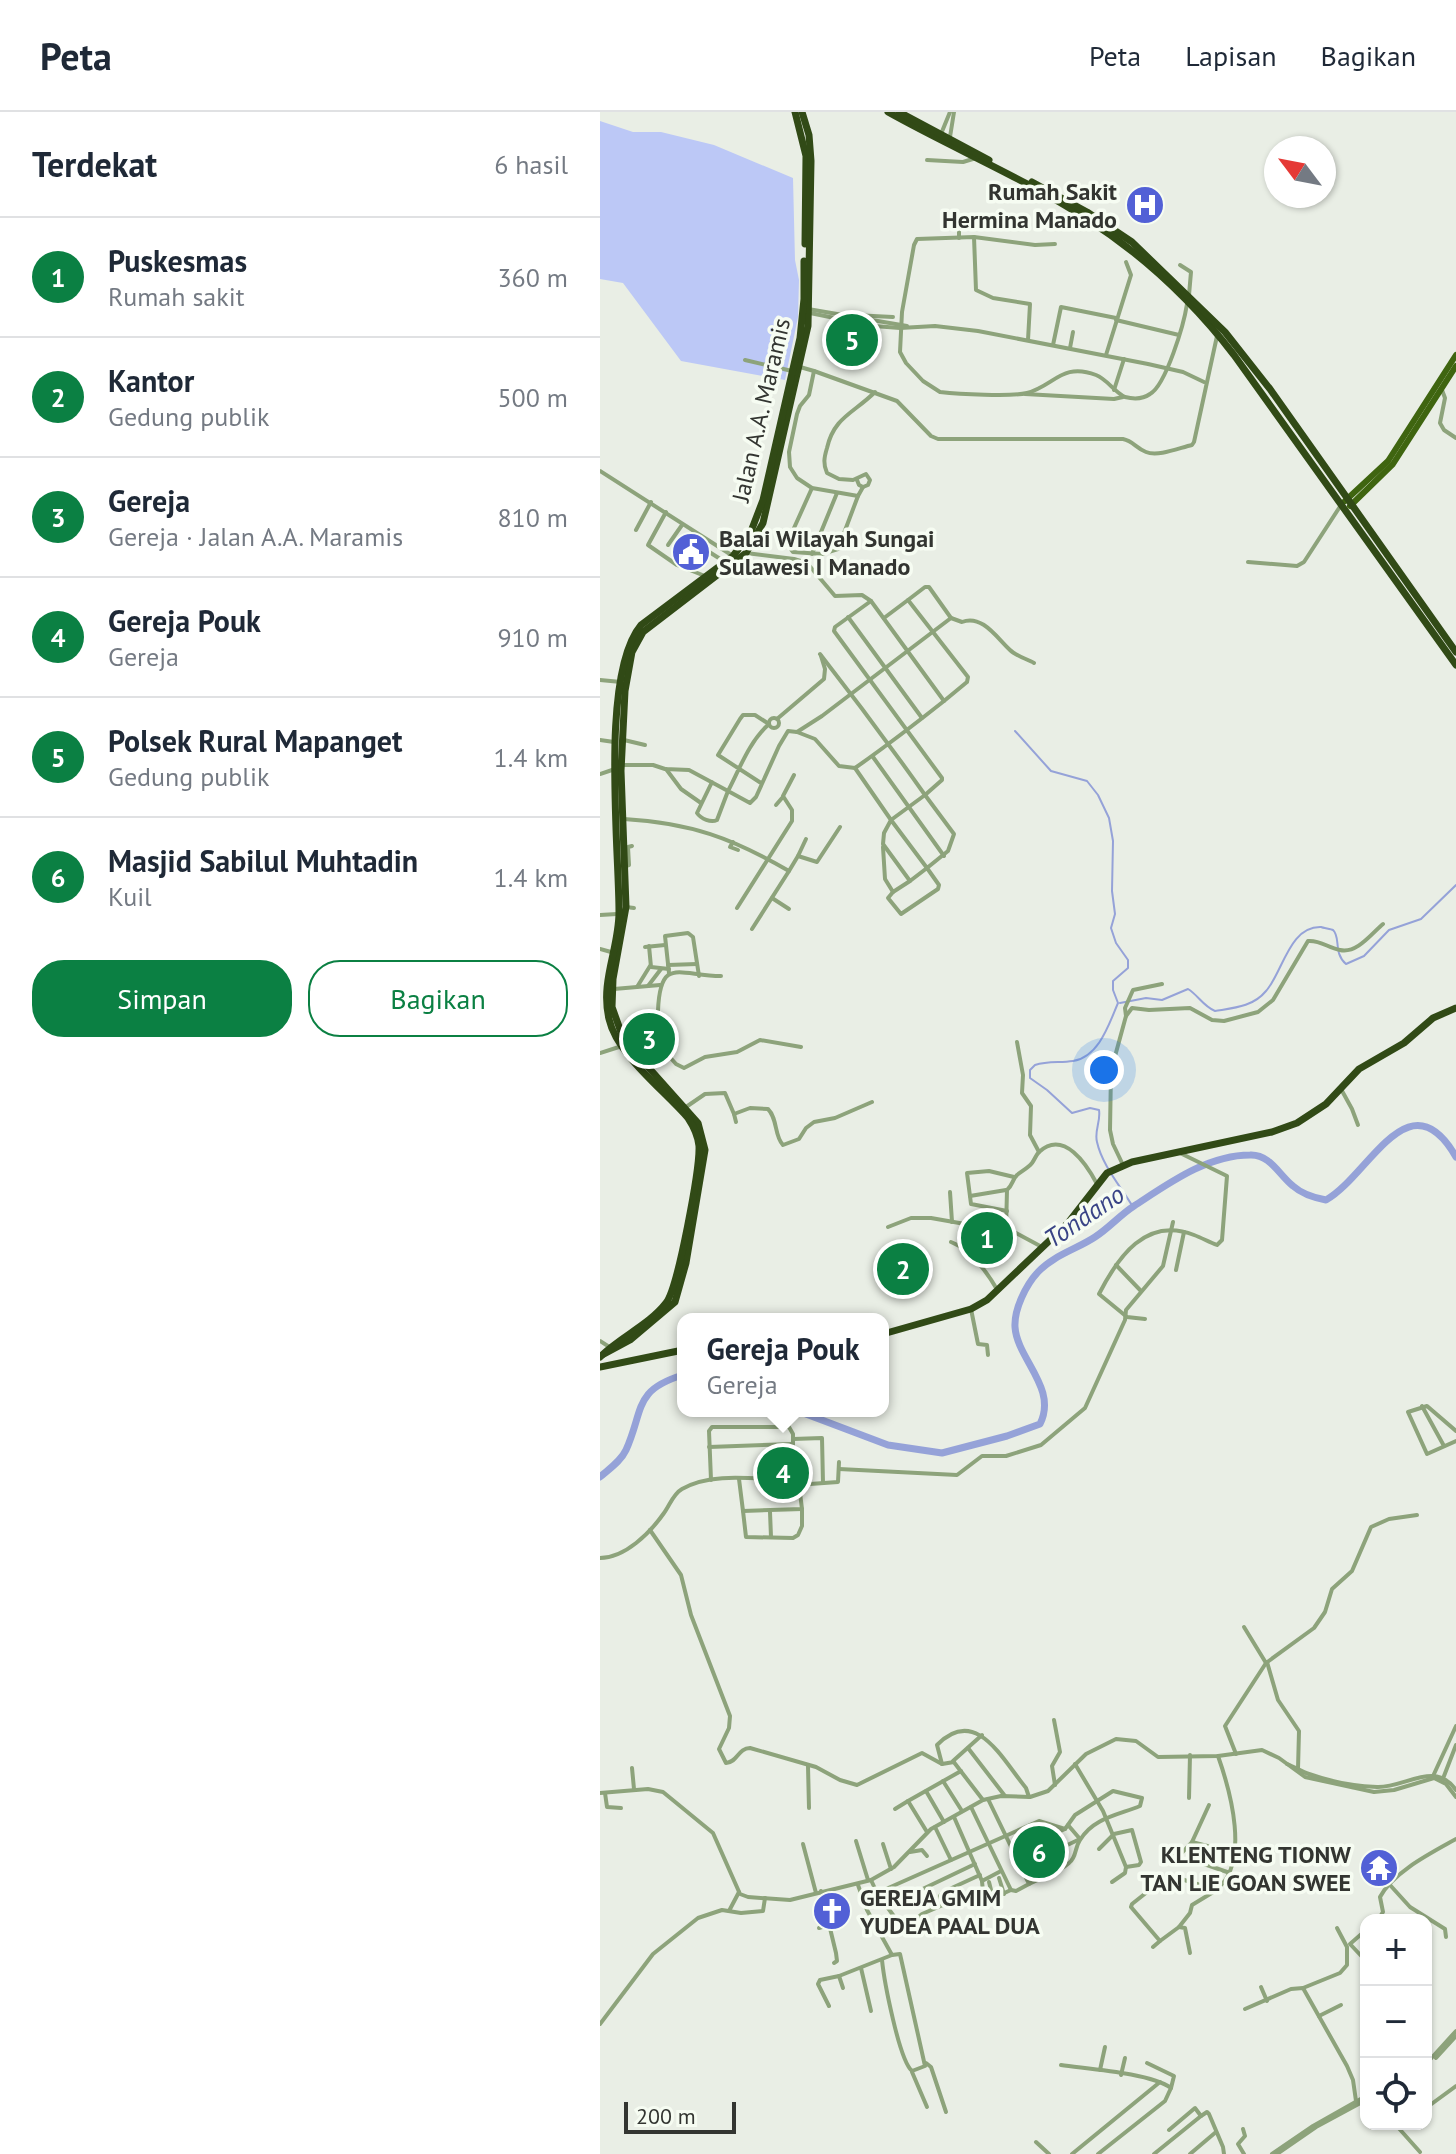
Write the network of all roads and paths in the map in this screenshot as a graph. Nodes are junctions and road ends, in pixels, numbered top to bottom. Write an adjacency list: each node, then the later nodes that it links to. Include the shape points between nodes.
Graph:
1 (795, 112): 17 (highway, Jalan A.A. Maramis, via 806,156)
2 (802, 112): 17 (highway, via 811,161)
3 (888, 112): 8 (highway)
4 (899, 112): 6 (highway)
5 (952, 112): 6 (street); 7 (street)
6 (941, 134): 7 (highway)
7 (950, 139): 16 (highway, via 1102,221 1132,242)
8 (976, 158): 9 (street); 16 (highway, via 1100,227)
9 (927, 160)
10 (959, 218): 12 (street)
11 (974, 237): 12 (street); 13 (street); 25 (street, via 976,290 1030,303)
12 (959, 238): 21 (street, via 915,241)
13 (1055, 244)
14 (1126, 262): 20 (street, via 1131,275)
15 (1180, 265): 16 (street, via 1191,272)
16 (1188, 298): 23 (highway); 24 (street); 51 (highway, via 1225,332 1270,389)
17 (806, 311): 19 (street); 21 (street, via 874,326); 34 (highway)
18 (893, 317): 19 (street)
19 (851, 318): 21 (street)
20 (1116, 319): 24 (street); 26 (street, via 1061,307); 28 (street)
21 (900, 326): 25 (street, via 943,326); 40 (street, via 903,358 935,390)
22 (1073, 332): 27 (street)
23 (1218, 333): 36 (street); 51 (highway)
24 (1179, 335): 33 (street)
25 (1028, 340): 26 (street)
26 (1053, 345): 27 (street)
27 (1070, 348): 28 (street)
28 (1106, 355): 30 (street)
29 (1456, 355): 51 (main road, via 1388,461)
30 (1124, 359): 33 (street); 37 (street)
31 (745, 360): 34 (street)
32 (1456, 366): 38 (main road)
33 (1166, 368): 36 (street); 41 (street, via 1152,393)
34 (796, 369): 35 (street); 42 (highway); 60 (highway, Jalan A.A. Maramis, via 757,517)
35 (814, 371): 39 (street); 42 (street, via 809,395)
36 (1206, 382): 39 (street, via 1192,445 1153,453 1123,439 938,439 897,401)
37 (1114, 390): 40 (street, via 1100,376 1073,371); 41 (street)
38 (1442, 390): 43 (street, via 1445,401 1439,420); 51 (main road, via 1393,464)
39 (875, 392): 45 (street, via 836,425 825,455 827,473)
40 (1023, 394): 41 (street)
41 (1123, 397)
42 (793, 414): 47 (street, via 790,467); 58 (highway, via 763,523)
43 (1456, 438)
44 (600, 471): 50 (street)
45 (857, 480): 46 (street); 46 (street, via 863,474 870,478)
46 (863, 487): 49 (street)
47 (812, 488): 48 (street); 59 (street, via 790,548)
48 (837, 493): 49 (street); 59 (street)
49 (858, 496): 59 (street, via 838,549)
50 (651, 502): 52 (street); 54 (street)
51 (1347, 504): 62 (street, via 1334,514 1304,562); 72 (highway); 74 (highway)
52 (666, 512): 53 (street); 64 (street, via 648,545)
53 (682, 525): 56 (street); 60 (street)
54 (636, 530)
55 (692, 541): 57 (street)
56 (668, 545)
57 (706, 550): 61 (street); 63 (street)
58 (746, 553): 66 (street, via 807,563 835,596 862,595); 89 (highway, via 639,637 628,672)
59 (812, 554)
60 (733, 556): 61 (highway, Jalan A.A. Maramis)
61 (725, 562): 64 (highway, Jalan A.A. Maramis)
62 (1248, 562)
63 (694, 568)
64 (705, 576): 78 (highway, Jalan A.A. Maramis, via 637,629)
65 (908, 600): 68 (street); 69 (street, via 929,587); 70 (street)
66 (871, 601): 67 (street); 68 (street)
67 (848, 617): 75 (street); 76 (street, via 833,629)
68 (884, 618): 71 (street)
69 (951, 618): 70 (street); 73 (street, via 976,620 1012,652)
70 (932, 633): 71 (street); 80 (street, via 968,679)
71 (908, 651): 75 (street); 80 (street)
72 (1456, 652)
73 (1034, 663)
74 (1456, 665)
75 (885, 668): 76 (street); 81 (street)
76 (869, 679): 79 (street); 86 (street)
77 (600, 680): 78 (street)
78 (621, 682): 89 (highway, Jalan A.A. Maramis)
79 (850, 693): 82 (street, via 820,654 824,679); 87 (street); 90 (street)
80 (944, 701): 81 (street)
81 (922, 718): 86 (street)
82 (777, 719): 83 (street); 84 (street)
83 (769, 724): 84 (street); 96 (street); 96 (street, via 755,715 740,719 718,753)
84 (777, 728): 85 (street)
85 (788, 731): 87 (street); 100 (street)
86 (906, 731): 90 (street); 102 (street, via 942,778)
87 (797, 732): 94 (street, via 815,739 839,766)
88 (600, 740): 89 (street)
89 (619, 741): 91 (street); 93 (highway)
90 (888, 744): 92 (street); 102 (street)
91 (645, 745)
92 (872, 756): 94 (street); 106 (street)
93 (618, 767): 95 (street); 97 (street); 107 (highway); 121 (highway)
94 (855, 768): 108 (street)
95 (665, 769): 99 (street, via 689,770); 104 (street)
96 (739, 770): 100 (street); 101 (street)
97 (600, 774)
98 (794, 775): 103 (street)
99 (712, 782): 101 (street); 104 (street)
100 (761, 783): 101 (street, via 750,803)
101 (728, 791): 104 (street, via 716,821 698,815)
102 (925, 795): 106 (street); 117 (street, via 954,832)
103 (783, 796): 105 (street); 118 (street, via 793,818)
104 (701, 803)
105 (776, 805)
106 (908, 807): 108 (street); 117 (street)
107 (622, 819): 113 (street, via 695,827); 121 (highway)
108 (891, 820): 111 (street); 120 (street)
109 (840, 827): 115 (street, via 817,862)
110 (806, 839): 115 (street)
111 (883, 844): 116 (street); 119 (street)
112 (632, 846): 121 (street, via 629,865)
113 (730, 847): 114 (street); 118 (street)
114 (738, 850)
115 (798, 856): 122 (street)
116 (892, 856): 119 (street); 123 (street)
117 (944, 856): 120 (street)
118 (768, 858): 122 (street); 126 (street)
119 (882, 863): 124 (street)
120 (927, 868): 123 (street); 124 (street, via 939,887 904,913 899,914 890,901)
121 (621, 870): 128 (highway); 145 (highway, via 630,908)
122 (789, 871): 125 (street)
123 (910, 881): 124 (street)
124 (893, 892)
125 (772, 898): 127 (street); 131 (street)
126 (737, 908)
127 (789, 909)
128 (619, 914): 129 (street); 134 (highway)
129 (600, 915)
130 (1383, 924): 148 (street, via 1347,950 1307,943 1273,1000 1258,1012 1224,1021 1190,1008 1132,1008)
131 (752, 929)
132 (665, 945): 135 (street, via 667,934 691,935); 136 (street, via 647,946); 138 (street)
133 (600, 949): 134 (street)
134 (611, 952): 150 (highway, via 606,1001)
135 (697, 964): 138 (street); 139 (street)
136 (650, 966): 137 (street); 144 (street)
137 (661, 969): 138 (street); 143 (street)
138 (669, 969): 139 (street); 142 (street)
139 (699, 976): 140 (street)
140 (721, 976)
141 (1162, 984): 148 (street, via 1133,990)
142 (660, 985): 143 (street); 147 (street)
143 (648, 986): 144 (street)
144 (637, 987): 145 (street)
145 (612, 990): 153 (highway, via 619,1029)
146 (1456, 1008): 154 (highway, via 1429,1021)
147 (658, 1011)
148 (1126, 1016): 162 (street, via 1111,1071)
149 (1017, 1042): 160 (street, via 1022,1093 1031,1106 1030,1135)
150 (622, 1046): 152 (street); 177 (highway, via 696,1133 697,1170)
151 (801, 1047): 153 (street, via 760,1040 684,1068 660,1046)
152 (600, 1053)
153 (642, 1060): 156 (highway)
154 (1340, 1087): 159 (street); 161 (highway, via 1320,1110 1297,1123)
155 (872, 1102): 157 (street, via 814,1122 799,1139 783,1145 769,1109)
156 (686, 1107): 157 (street, via 705,1094 725,1093); 177 (highway, via 700,1126 705,1150)
157 (734, 1114): 158 (street)
158 (736, 1122)
159 (1358, 1125)
160 (1039, 1152): 163 (street); 164 (street, via 1067,1147)
161 (1183, 1154): 162 (highway); 174 (street, via 1227,1176 1220,1245)
162 (1115, 1169): 164 (highway)
163 (1015, 1177): 165 (street); 167 (street, via 969,1171)
164 (1097, 1184): 176 (highway, via 1074,1217)
165 (1007, 1190): 167 (street); 168 (street)
166 (950, 1192): 169 (street)
167 (970, 1196): 168 (street, via 971,1204)
168 (1007, 1211): 172 (street)
169 (952, 1222): 171 (street, via 918,1217); 172 (street)
170 (1173, 1222): 173 (street)
171 (888, 1227)
172 (1006, 1230): 176 (street)
173 (1171, 1230): 174 (street); 178 (street, via 1139,1240); 181 (street, via 1163,1266)
174 (1184, 1232): 179 (street)
175 (951, 1242): 180 (street, via 973,1258)
176 (1042, 1247): 180 (highway)
177 (684, 1254): 188 (highway, via 673,1305)
178 (1116, 1265): 181 (street); 183 (street, via 1099,1294)
179 (1176, 1270)
180 (998, 1291): 182 (highway)
181 (1141, 1291): 183 (street)
182 (971, 1309): 185 (highway); 189 (street, via 978,1344 987,1345)
183 (1124, 1315): 184 (street); 203 (street, via 1088,1403 1041,1445 1006,1456 982,1456 957,1475 839,1466 839,1481)
184 (1145, 1319)
185 (889, 1332)
186 (600, 1341): 188 (street)
187 (677, 1351): 190 (highway)
188 (607, 1352): 190 (highway)
189 (988, 1355)
190 (612, 1365): 191 (highway)
191 (600, 1367)
192 (1422, 1406): 193 (street); 196 (street); 196 (street, via 1408,1412 1427,1454)
193 (1456, 1431)
194 (793, 1441): 197 (street); 197 (street, via 787,1425 712,1427); 198 (street); 203 (street, via 822,1438)
195 (1456, 1441): 196 (street)
196 (1445, 1446)
197 (709, 1447): 200 (street)
198 (793, 1460): 201 (street, via 769,1460); 202 (street)
199 (739, 1479): 200 (street); 201 (street); 206 (street)
200 (711, 1480): 209 (street, via 679,1491)
201 (768, 1480): 202 (street)
202 (793, 1480): 204 (street)
203 (823, 1483): 204 (street)
204 (799, 1485): 205 (street)
205 (802, 1509): 207 (street); 210 (street, via 798,1535)
206 (743, 1511): 207 (street); 210 (street, via 746,1537)
207 (770, 1511): 210 (street)
208 (1417, 1515): 213 (street, via 1371,1527 1352,1571 1335,1584 1314,1628)
209 (650, 1530): 211 (street, via 615,1557); 226 (street, via 681,1575 730,1716 721,1757 731,1763 747,1747)
210 (771, 1537)
211 (600, 1558)
212 (1244, 1627): 213 (street)
213 (1267, 1662): 219 (street, via 1225,1726); 228 (street, via 1278,1700 1299,1731)
214 (1054, 1720): 234 (street, via 1060,1752 1052,1770)
215 (1456, 1726): 230 (street)
216 (982, 1735): 218 (street); 224 (street, via 953,1732 937,1745); 240 (street)
217 (1456, 1745): 231 (street)
218 (968, 1748): 222 (street); 239 (street)
219 (1236, 1754): 221 (street); 223 (street, via 1262,1750)
220 (1190, 1755): 221 (street); 225 (street, via 1158,1757 1125,1738 1103,1744); 242 (street)
221 (1218, 1756): 271 (street, via 1231,1793)
222 (954, 1762): 224 (street); 229 (street)
223 (1285, 1763): 228 (street); 233 (street, via 1299,1774)
224 (942, 1764): 226 (street, via 922,1753 857,1785)
225 (1075, 1764): 234 (street); 244 (street)
226 (808, 1766): 249 (street)
227 (632, 1768): 235 (street)
228 (1298, 1769): 233 (street)
229 (961, 1771): 232 (street); 243 (street)
230 (1434, 1774): 231 (street); 233 (street, via 1385,1787)
231 (1443, 1777): 236 (street)
232 (943, 1781): 237 (street); 251 (street)
233 (1329, 1782): 241 (street, via 1374,1792 1434,1778)
234 (1055, 1785): 240 (street)
235 (634, 1789): 238 (street); 293 (street, via 663,1792 710,1829)
236 (1456, 1790)
237 (926, 1791): 245 (street); 254 (street)
238 (602, 1793): 248 (street, via 607,1807)
239 (1005, 1796): 240 (street); 243 (street)
240 (1030, 1797)
241 (1456, 1797)
242 (1189, 1798)
243 (986, 1800): 247 (street); 259 (street)
244 (1096, 1800): 253 (street); 253 (street, via 1116,1791 1142,1798 1140,1806); 256 (street)
245 (908, 1801): 250 (street); 257 (street)
246 (1209, 1805): 263 (street)
247 (971, 1807): 251 (street); 264 (street)
248 (621, 1808)
249 (809, 1808)
250 (895, 1809)
251 (962, 1811): 252 (street)
252 (954, 1816): 254 (street); 270 (street)
253 (1105, 1817): 258 (street); 260 (street)
254 (944, 1822): 255 (street)
255 (935, 1827): 257 (street); 274 (street)
256 (1066, 1827): 259 (street, via 1042,1820); 260 (street); 268 (street)
257 (927, 1832): 269 (street)
258 (1114, 1834): 267 (street); 278 (street); 278 (street, via 1132,1831 1141,1862)
259 (1005, 1835): 264 (street); 268 (street)
260 (1080, 1839): 277 (street); 288 (street, via 1078,1858)
261 (1456, 1839): 290 (street, via 1408,1867)
262 (856, 1841): 284 (street)
263 (1192, 1842): 271 (street); 273 (street)
264 (988, 1843): 270 (street); 280 (street)
265 (803, 1844): 294 (street)
266 (883, 1844): 279 (street)
267 (1099, 1849)
268 (1013, 1852): 277 (street)
269 (908, 1853): 272 (street, via 922,1850); 279 (street)
270 (970, 1853): 274 (street); 275 (street)
271 (1234, 1853): 281 (street)
272 (927, 1856)
273 (1173, 1856)
274 (951, 1860): 295 (street)
275 (975, 1864): 282 (street); 299 (street)
276 (1204, 1864): 281 (street)
277 (1021, 1867): 288 (street)
278 (1126, 1867): 286 (street)
279 (891, 1869): 284 (street)
280 (1001, 1871): 282 (street); 291 (street)
281 (1230, 1874): 289 (street); 292 (street)
282 (981, 1878): 298 (street, via 943,1892); 298 (street, via 979,1896 959,1906)
283 (999, 1878): 296 (street)
284 (870, 1880): 287 (street); 295 (street)
285 (989, 1882): 296 (street, via 993,1898)
286 (1112, 1882)
287 (858, 1884): 294 (street); 313 (street)
288 (1029, 1884): 291 (street)
289 (1247, 1885)
290 (1390, 1885): 301 (street, via 1380,1897); 302 (street)
291 (1011, 1890): 296 (street)
292 (1216, 1890): 305 (street, via 1192,1905); 310 (street, via 1166,1877 1132,1904)
293 (739, 1891): 297 (street); 300 (street)
294 (818, 1892): 297 (street, via 790,1900); 304 (street)
295 (877, 1893): 299 (street)
296 (1004, 1894)
297 (765, 1898): 300 (street, via 763,1911)
298 (943, 1905): 299 (street, via 904,1930)
299 (887, 1906)
300 (729, 1911): 328 (street, via 703,1916 653,1954)
301 (1382, 1914)
302 (1418, 1914)
303 (1432, 1924): 309 (street, via 1445,1929)
304 (828, 1925): 306 (street); 316 (street)
305 (1179, 1927): 310 (street); 312 (street, via 1185,1928)
306 (819, 1928)
307 (1337, 1928): 321 (street, via 1347,1947 1347,1965)
308 (1360, 1935): 314 (street, via 1350,1944)
309 (1446, 1937)
310 (1160, 1941): 311 (street)
311 (1153, 1947)
312 (1190, 1953)
313 (892, 1955): 315 (street); 333 (street, via 902,1958)
314 (1360, 1955)
315 (882, 1960): 317 (street); 337 (street, via 898,2039)
316 (834, 1963)
317 (861, 1968): 318 (street); 326 (street)
318 (839, 1976): 320 (street); 324 (street, via 818,1982)
319 (1261, 1987): 322 (street)
320 (843, 1988)
321 (1303, 1988): 322 (street); 327 (street)
322 (1267, 2001): 325 (street)
323 (1341, 2005): 327 (street)
324 (829, 2006)
325 (1245, 2009)
326 (871, 2011)
327 (1319, 2016): 343 (street, via 1351,2075)
328 (600, 2024)
329 (1455, 2035): 332 (street)
330 (1105, 2047): 336 (street)
331 (1125, 2058): 338 (street)
332 (1432, 2060)
333 (926, 2063): 337 (street); 347 (street)
334 (1147, 2063): 341 (street, via 1174,2076)
335 (1061, 2065): 336 (street)
336 (1100, 2070): 338 (street)
337 (912, 2071): 346 (street)
338 (1121, 2075): 339 (street)
339 (1160, 2081): 341 (street); 356 (street)
340 (1456, 2086): 345 (street)
341 (1171, 2088): 357 (street, via 1165,2101)
342 (1360, 2100): 343 (street)
343 (1356, 2101): 362 (street)
344 (1360, 2101): 362 (street)
345 (1432, 2104)
346 (927, 2107)
347 (946, 2112)
348 (1201, 2116): 350 (street, via 1195,2108); 352 (street, via 1207,2112); 358 (street)
349 (1243, 2129): 361 (street, via 1245,2136 1238,2144)
350 (1169, 2130)
351 (1400, 2130): 354 (street)
352 (1216, 2132): 359 (street); 360 (street)
353 (1036, 2142): 355 (street)
354 (1420, 2152)
355 (1049, 2154)
356 (1072, 2154)
357 (1098, 2154)
358 (1154, 2154)
359 (1190, 2154)
360 (1224, 2154)
361 (1244, 2154)
362 (1275, 2154)

